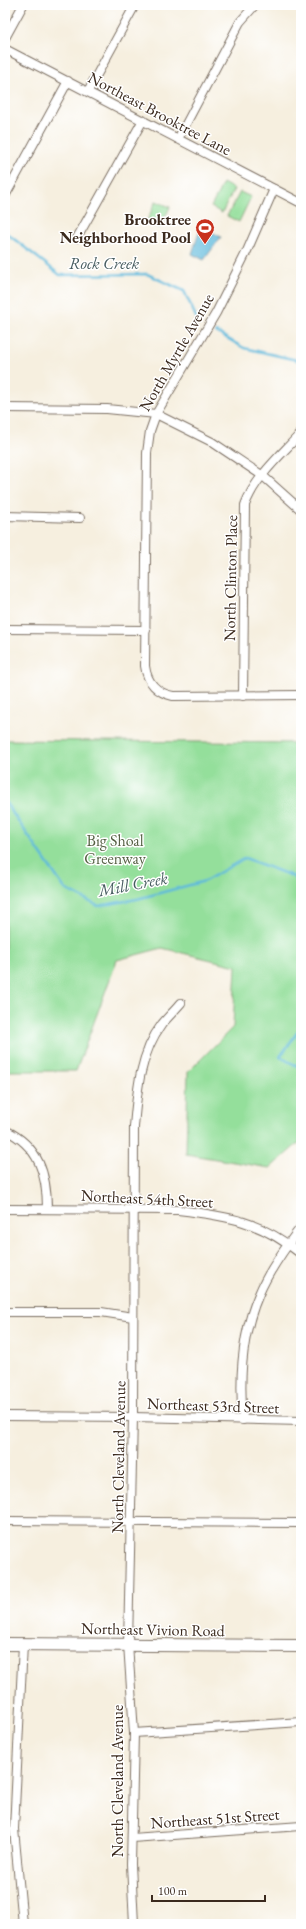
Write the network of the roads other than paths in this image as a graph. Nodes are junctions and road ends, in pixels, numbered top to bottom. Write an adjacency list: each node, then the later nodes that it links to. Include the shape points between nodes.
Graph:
1 (22, 5): 4 (street)
2 (135, 5): 7 (street)
3 (255, 5): 9 (street, via 240,22)
4 (5, 38)
5 (5, 49): 6 (street, Northeast Brooktree Lane)
6 (68, 81): 7 (street, Northeast Brooktree Lane); 11 (street)
7 (88, 91): 8 (street, Northeast Brooktree Lane)
8 (143, 120): 9 (street, Northeast Brooktree Lane); 13 (street)
9 (178, 139): 10 (street, Northeast Brooktree Lane)
10 (274, 189): 12 (street, Northeast Brooktree Lane); 15 (street, North Myrtle Avenue, via 216,313)
11 (5, 196)
12 (301, 204)
13 (77, 238)
14 (5, 408): 15 (street, via 107,409)
15 (156, 414): 17 (street, via 207,439); 22 (street, North Myrtle Avenue, via 146,453)
16 (301, 433): 17 (street, North Clinton Place)
17 (263, 476): 18 (street); 24 (street, North Clinton Place, via 249,495 244,509)
18 (301, 510)
19 (5, 516): 20 (street)
20 (80, 518)
21 (5, 629): 22 (street)
22 (146, 630): 24 (street, North Myrtle Avenue, via 145,666 151,682 162,693 173,696)
23 (301, 695): 24 (street)
24 (243, 696)
25 (181, 1003): 29 (street, North Cleveland Avenue, via 156,1034 147,1052 142,1071 134,1127)
26 (5, 1130): 28 (street, via 26,1144 39,1161 45,1177)
27 (5, 1209): 28 (street, Northeast 54th Street)
28 (46, 1209): 29 (street, Northeast 54th Street)
29 (134, 1209): 31 (street, Northeast 54th Street, via 178,1210 232,1218 261,1227); 34 (street, North Cleveland Avenue)
30 (301, 1227): 31 (street)
31 (288, 1244): 32 (street, Northeast 54th Street); 37 (street, via 259,1294 248,1329 242,1366)
32 (301, 1254)
33 (5, 1312): 34 (street, via 101,1312)
34 (133, 1317): 36 (street, North Cleveland Avenue)
35 (5, 1416): 36 (street, Northeast 53rd Street)
36 (133, 1417): 37 (street, Northeast 53rd Street); 40 (street, North Cleveland Avenue)
37 (243, 1420): 38 (street, Northeast 53rd Street)
38 (301, 1421)
39 (5, 1521): 40 (street)
40 (132, 1522): 41 (street); 44 (street, North Cleveland Avenue)
41 (301, 1523)
42 (5, 1644): 43 (main road, Northeast Vivion Road)
43 (23, 1644): 44 (main road, Northeast Vivion Road); 50 (street, via 14,1829)
44 (128, 1644): 45 (main road, Northeast Vivion Road); 47 (street, North Cleveland Avenue)
45 (301, 1646)
46 (301, 1722): 47 (street)
47 (134, 1733): 49 (street, North Cleveland Avenue)
48 (301, 1826): 49 (street, Northeast 51st Street)
49 (132, 1838): 51 (street, North Cleveland Avenue)
50 (22, 1924)
51 (134, 1924)

